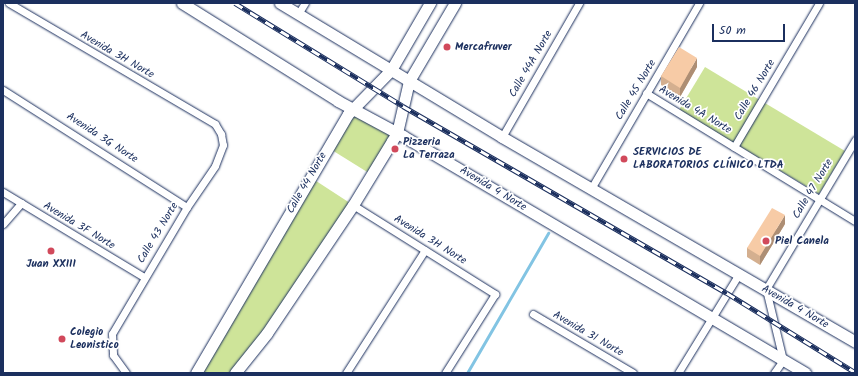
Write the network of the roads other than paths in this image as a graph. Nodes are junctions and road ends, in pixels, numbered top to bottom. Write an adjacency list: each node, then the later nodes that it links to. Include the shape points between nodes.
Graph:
1 (9, 3): 16 (street, Avenida 3H Norte)
2 (182, 3): 15 (main road, Avenida 4 Norte)
3 (280, 3): 10 (main road, Avenida 4 Norte)
4 (305, 3): 10 (street)
5 (430, 3): 11 (main road, Calle 44 Norte)
6 (455, 3): 12 (main road)
7 (579, 3): 18 (street, Calle 44A Norte)
8 (699, 3): 14 (street, Calle 45 Norte)
9 (819, 3): 20 (street, Calle 46 Norte)
10 (298, 14): 11 (main road, Avenida 4 Norte)
11 (391, 70): 12 (main road, Avenida 4 Norte); 15 (main road, Calle 44 Norte)
12 (409, 81): 17 (main road); 18 (main road, Avenida 4 Norte)
13 (3, 90): 26 (street, Avenida 3G Norte)
14 (646, 93): 20 (street, Avenida 4A Norte); 21 (street, Calle 45 Norte)
15 (352, 109): 17 (main road, Avenida 4 Norte); 38 (main road, Calle 44 Norte)
16 (215, 124): 26 (street, Calle 43 Norte, via 223,145 215,166)
17 (397, 133): 25 (main road); 34 (main road, Avenida 4 Norte)
18 (502, 137): 21 (main road, Avenida 4 Norte)
19 (855, 140): 23 (street, Calle 47 Norte)
20 (734, 147): 23 (street, Avenida 4A Norte)
21 (592, 187): 30 (main road, Avenida 4 Norte)
22 (3, 192): 24 (street, Avenida 3F Norte)
23 (820, 199): 27 (street, Avenida 4A Norte); 32 (street, Calle 47 Norte)
24 (21, 203): 28 (street); 31 (street, Avenida 3F Norte)
25 (353, 205): 29 (street, Avenida 3H Norte); 39 (main road, via 267,333)
26 (187, 206): 31 (street, Calle 43 Norte)
27 (855, 221)
28 (3, 224)
29 (425, 250): 40 (street); 41 (street, Avenida 3H Norte, via 495,294)
30 (739, 274): 32 (main road, Avenida 4 Norte); 34 (street)
31 (144, 277): 37 (street, Calle 43 Norte, via 112,334 113,355)
32 (766, 289): 35 (main road, Avenida 4 Norte); 36 (street)
33 (533, 314): 42 (street, Avenida 3I Norte)
34 (712, 318): 36 (main road, Avenida 4 Norte); 43 (street)
35 (855, 342)
36 (783, 360): 44 (street); 45 (main road, Avenida 4 Norte)
37 (126, 373)
38 (196, 373)
39 (235, 373)
40 (346, 373)
41 (445, 373)
42 (633, 373)
43 (678, 373)
44 (774, 373)
45 (805, 373)

